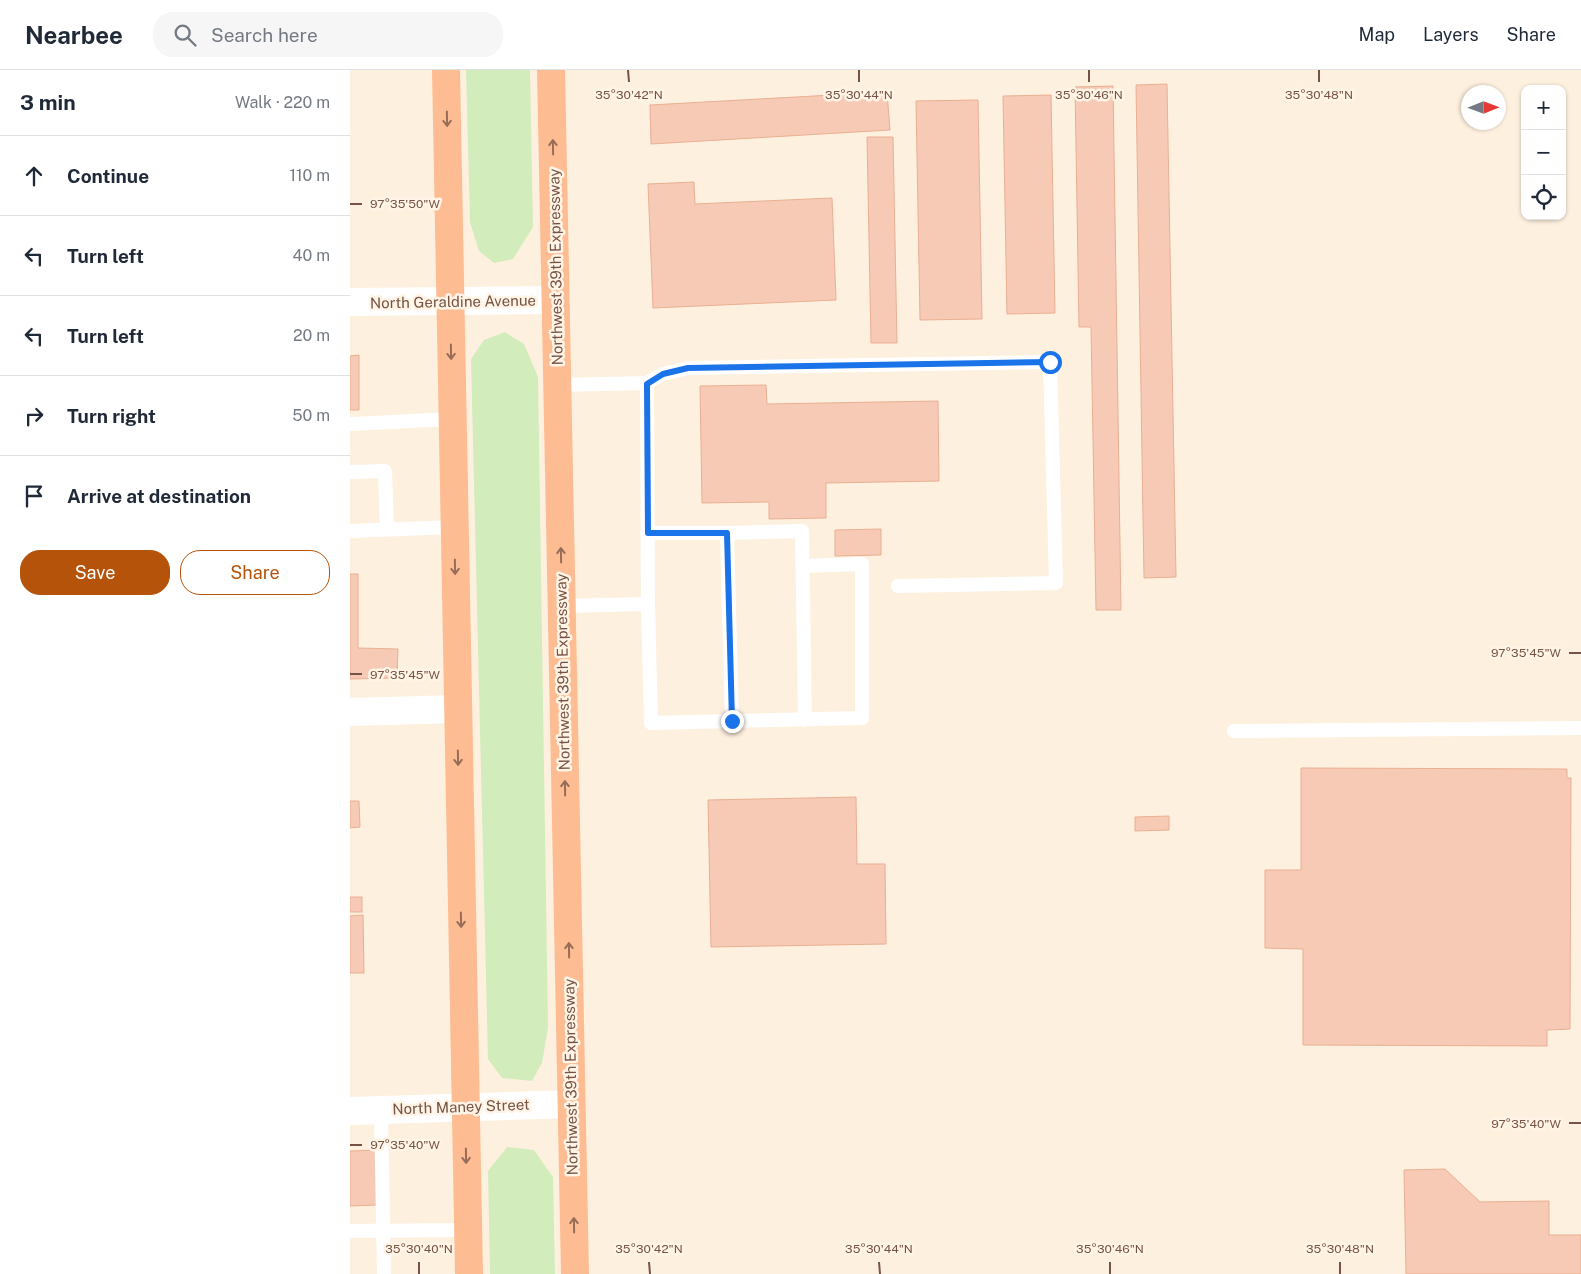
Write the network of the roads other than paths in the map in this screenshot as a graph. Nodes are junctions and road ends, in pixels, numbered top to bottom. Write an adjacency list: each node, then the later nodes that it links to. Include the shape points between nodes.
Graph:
1 (446, 70): 5 (highway, one-way to 5)
2 (551, 70): 3 (highway, Northwest 39th Expressway, one-way to 2)
3 (556, 300): 5 (street, North Geraldine Avenue); 7 (highway, Northwest 39th Expressway)
4 (350, 302): 5 (street, North Geraldine Avenue)
5 (451, 303): 8 (highway, one-way to 8)
6 (647, 384): 7 (lane); 14 (lane); 17 (lane, via 663,374 688,368 1050,362 1056,583)
7 (558, 385): 19 (highway, Northwest 39th Expressway, one-way to 7)
8 (452, 419): 9 (lane); 11 (highway)
9 (350, 424)
10 (350, 472): 12 (lane, via 385,471)
11 (454, 527): 12 (lane); 20 (highway, one-way to 20)
12 (387, 529): 13 (lane)
13 (350, 530)
14 (648, 533): 15 (lane); 18 (lane)
15 (727, 533): 16 (lane, via 802,532); 23 (lane)
16 (803, 566): 22 (lane); 22 (lane, via 862,564 862,718)
17 (898, 586)
18 (648, 604): 19 (lane); 23 (lane, via 651,723)
19 (562, 606): 26 (highway, Northwest 39th Expressway, one-way to 19)
20 (458, 709): 21 (street); 27 (highway, one-way to 27)
21 (350, 712)
22 (805, 720): 23 (lane)
23 (732, 721)
24 (1581, 728): 25 (lane)
25 (1234, 730)
26 (571, 1104): 27 (street, North Maney Street); 35 (highway, Northwest 39th Expressway, one-way to 26)
27 (465, 1107): 28 (street, North Maney Street); 31 (highway, one-way to 31)
28 (381, 1110): 29 (street, North Maney Street); 30 (lane)
29 (350, 1111)
30 (383, 1230): 31 (lane); 32 (lane); 33 (lane)
31 (468, 1230): 34 (highway)
32 (350, 1231)
33 (384, 1274)
34 (469, 1274)
35 (575, 1274)

